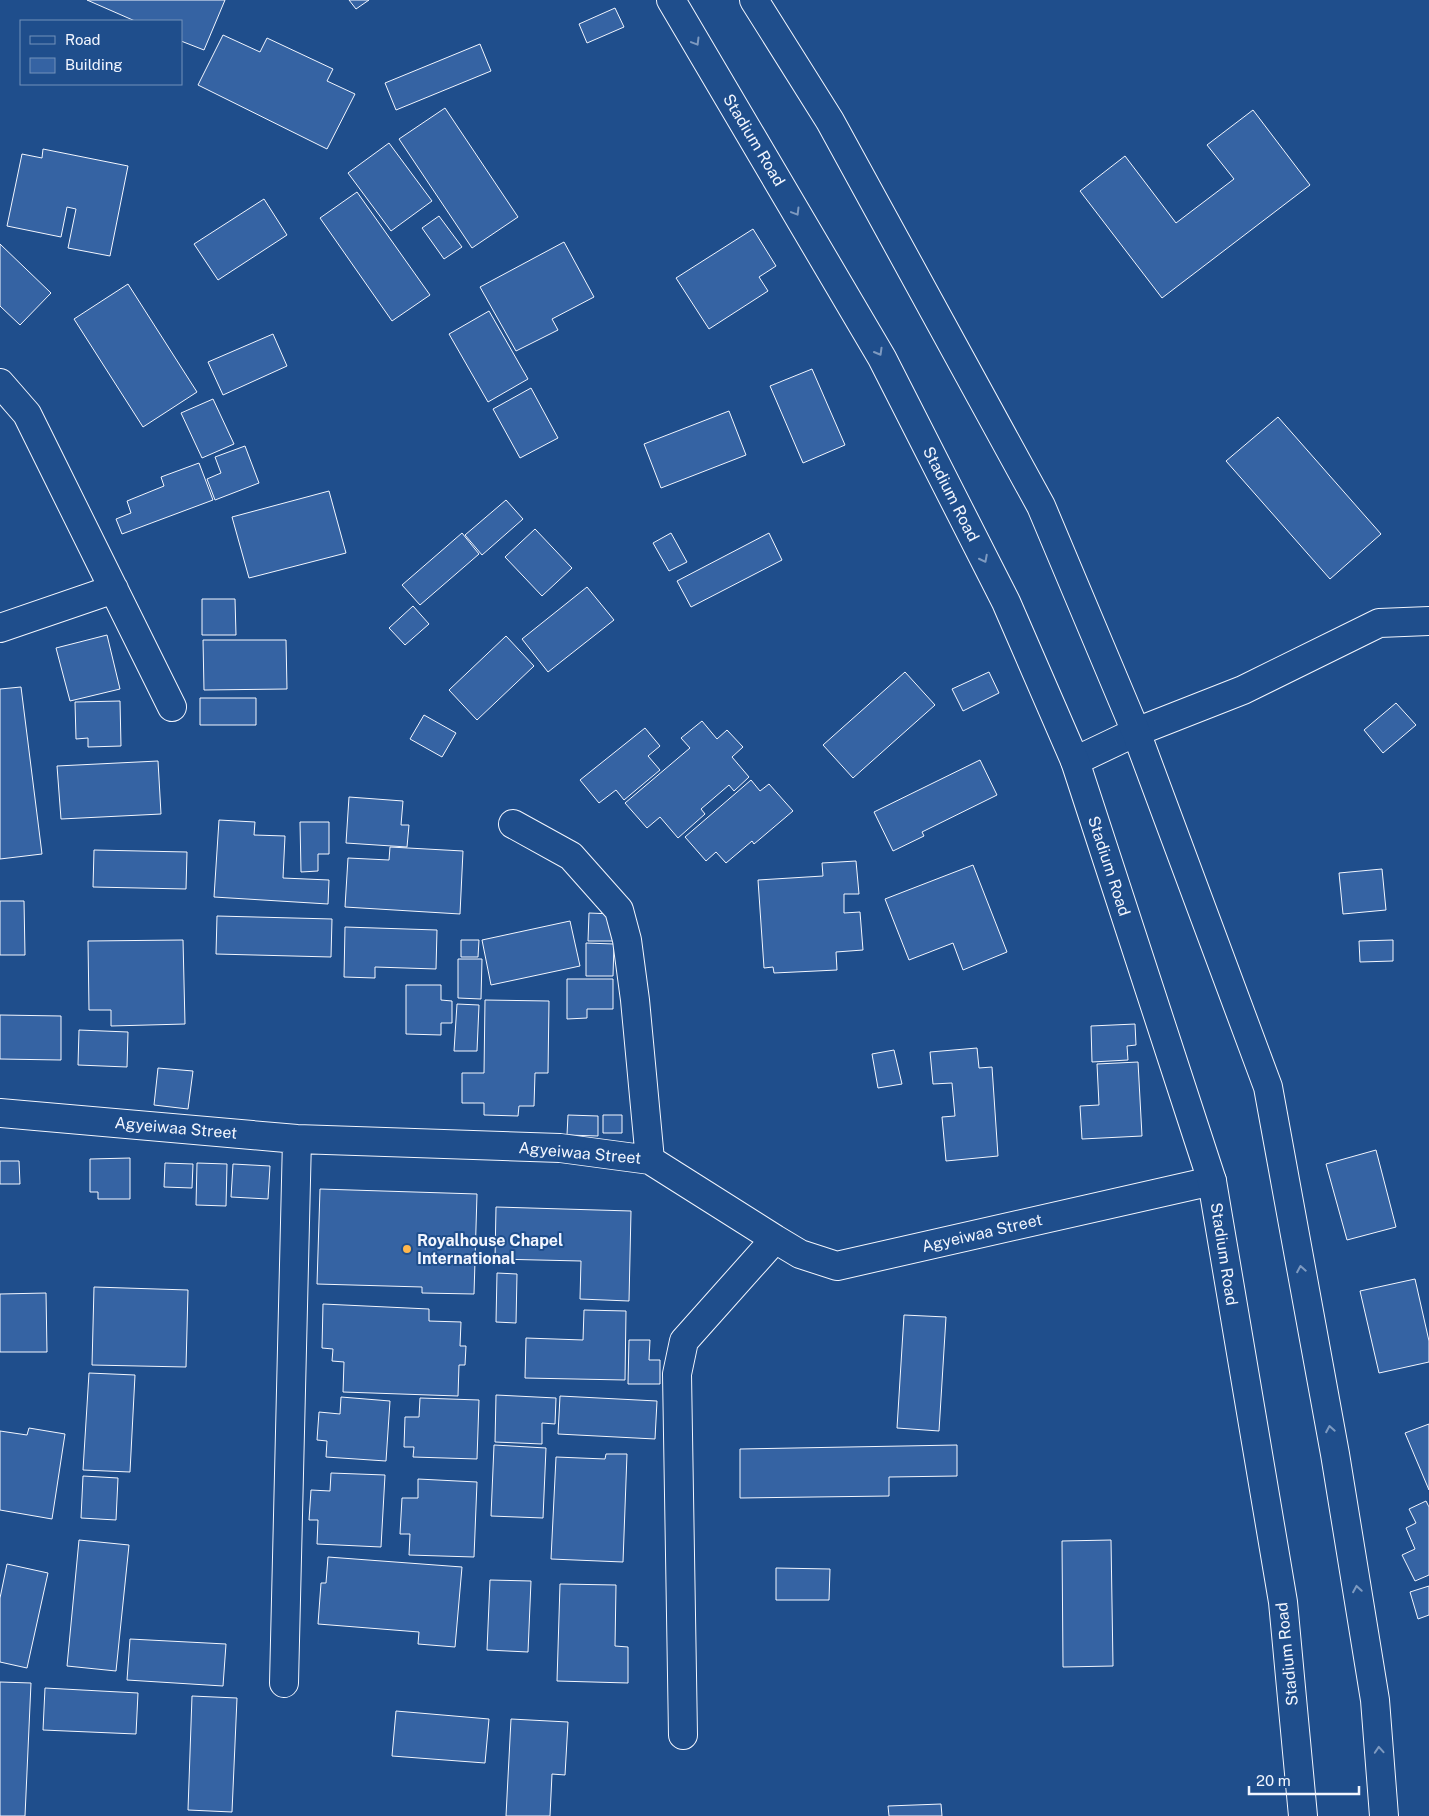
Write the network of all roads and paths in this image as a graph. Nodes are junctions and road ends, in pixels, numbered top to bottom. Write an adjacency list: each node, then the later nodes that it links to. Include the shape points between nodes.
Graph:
1 (671, 0): 9 (main road, Stadium Road, one-way to 9, via 882,358 1006,602)
2 (754, 0): 8 (main road, via 830,121 1041,506)
3 (0, 383): 4 (main road, via 28,414)
4 (114, 589): 6 (main road); 7 (main road)
5 (1429, 621): 8 (main road, via 1379,623 1243,690)
6 (0, 628)
7 (172, 707)
8 (1136, 732): 9 (main road); 19 (main road, one-way to 8, via 1376,1700 1268,1087)
9 (1075, 761): 14 (main road, Stadium Road)
10 (514, 824): 13 (main road, via 571,856 619,910 627,940)
11 (0, 1113): 12 (main road, Agyeiwaa Street)
12 (297, 1139): 13 (main road, Agyeiwaa Street, via 560,1148); 16 (main road)
13 (650, 1160): 15 (main road, Agyeiwaa Street)
14 (1212, 1181): 15 (main road, Agyeiwaa Street, via 837,1266 820,1262); 18 (main road, Stadium Road, via 1282,1602)
15 (775, 1240): 17 (main road, via 684,1342 677,1374)
16 (284, 1683)
17 (683, 1735)
18 (1303, 1816)
19 (1384, 1816)

